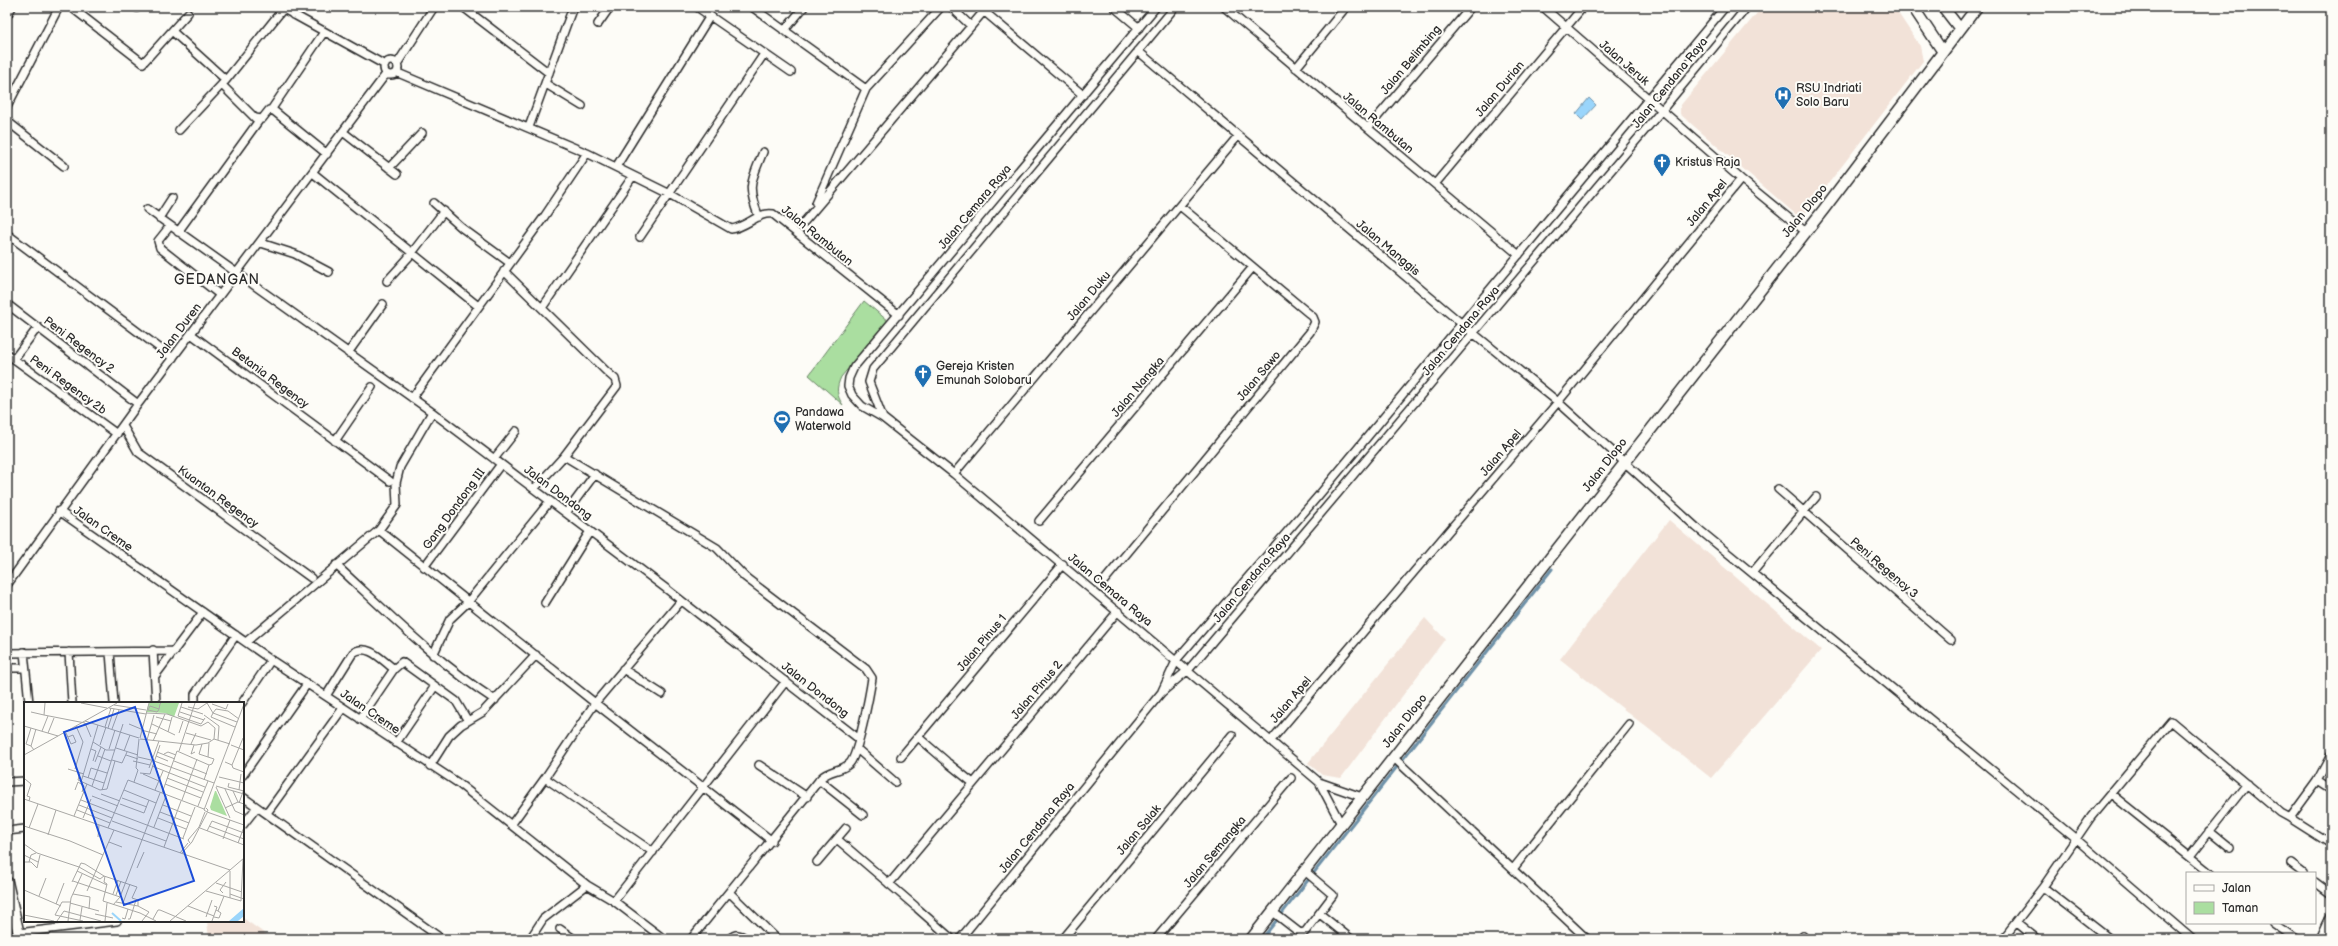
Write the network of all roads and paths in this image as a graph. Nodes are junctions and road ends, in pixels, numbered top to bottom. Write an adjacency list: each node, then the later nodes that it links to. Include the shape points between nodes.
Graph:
1 (59, 7): 55 (street)
2 (72, 7): 37 (street, via 143,63)
3 (298, 7): 29 (street)
4 (434, 7): 42 (street)
5 (463, 7): 47 (street)
6 (573, 7): 47 (street)
7 (610, 7): 31 (street)
8 (698, 7): 30 (street)
9 (752, 7): 36 (street)
10 (804, 7): 36 (street)
11 (941, 7): 51 (street)
12 (951, 7): 32 (street)
13 (1114, 7): 34 (street)
14 (1156, 7): 34 (street, Jalan Cemara Raya)
15 (1174, 7): 39 (street, Jalan Cemara Raya)
16 (1224, 7): 44 (street, Jalan Rambutan)
17 (1346, 7): 44 (street)
18 (1471, 7): 61 (street, Jalan Belimbing)
19 (1543, 7): 33 (street, Jalan Jeruk)
20 (1583, 7): 33 (street, Jalan Durian)
21 (1725, 7): 53 (street, Jalan Cendana Raya)
22 (1747, 7): 57 (street, Jalan Cendana Raya)
23 (1913, 7): 40 (street)
24 (1943, 7): 35 (street)
25 (1977, 7): 35 (street, Jalan Dlopo)
26 (281, 8): 29 (street); 49 (street)
27 (981, 9): 32 (street); 52 (street)
28 (188, 13): 37 (street)
29 (294, 15): 38 (street)
30 (710, 16): 41 (street); 72 (street)
31 (598, 24)
32 (971, 26): 84 (street)
33 (1566, 27): 53 (street, Jalan Jeruk); 78 (street, Jalan Durian)
34 (1139, 28): 52 (street, Jalan Cemara Raya)
35 (1960, 29): 40 (street, Jalan Dlopo)
36 (784, 31): 51 (street)
37 (173, 32): 49 (street)
38 (324, 32): 43 (street); 56 (street)
39 (1138, 51): 65 (street, Jalan Manggis); 70 (street, Jalan Cemara Raya)
40 (1943, 52): 131 (street, Jalan Dlopo, via 1824,209)
41 (764, 54): 45 (street); 79 (street)
42 (397, 64): 43 (street, via 391,61); 46 (street)
43 (385, 65): 48 (street)
44 (1296, 68): 61 (street, Jalan Rambutan)
45 (791, 72)
46 (398, 73): 48 (street, via 392,76); 60 (street, Jalan Rambutan)
47 (549, 73): 50 (street)
48 (386, 74): 63 (street, Jalan Duren)
49 (224, 82): 58 (street, via 255,118); 62 (street)
50 (546, 84): 54 (street); 60 (street)
51 (866, 89): 84 (street)
52 (1083, 95): 66 (street, Jalan Cemara Raya)
53 (1649, 99): 57 (street, Jalan Jeruk); 96 (street, Jalan Cendana Raya)
54 (582, 106)
55 (7, 107)
56 (271, 110): 58 (street); 69 (street)
57 (1662, 110): 77 (street, Jalan Jeruk); 112 (street, Jalan Cendana Raya)
58 (260, 119): 91 (street)
59 (7, 121): 71 (street)
60 (529, 127): 68 (street, Jalan Rambutan)
61 (1368, 128): 78 (street, Jalan Rambutan)
62 (180, 130)
63 (343, 132): 69 (street, Jalan Duren); 73 (street)
64 (422, 133): 73 (street)
65 (1238, 136): 82 (street, Jalan Duku); 109 (street, Jalan Manggis)
66 (1037, 149): 70 (street); 108 (street, Jalan Cemara Raya)
67 (763, 152): 86 (street, via 750,186 752,203)
68 (587, 153): 72 (street, Jalan Rambutan); 97 (street)
69 (327, 154): 74 (street, Jalan Duren)
70 (1047, 158): 114 (street, Jalan Cemara Raya)
71 (64, 166)
72 (616, 167): 76 (street, Jalan Rambutan)
73 (389, 168): 75 (street)
74 (313, 173): 94 (street, Jalan Duren); 95 (street)
75 (397, 174)
76 (633, 176): 79 (street, Jalan Rambutan); 107 (street)
77 (1741, 179): 90 (street, Jalan Jeruk); 121 (street, Jalan Apel)
78 (1435, 184): 96 (street, Jalan Rambutan)
79 (670, 194): 86 (street, Jalan Rambutan, via 731,229); 93 (street)
80 (172, 198): 87 (street)
81 (434, 203): 85 (street)
82 (1180, 206): 98 (street, Jalan Sawo); 133 (street, Jalan Duku)
83 (147, 209): 87 (street, Jalan Dondong)
84 (813, 210): 88 (street)
85 (444, 211): 95 (street); 97 (street, via 462,228)
86 (759, 217): 108 (street, Jalan Rambutan, via 767,213 775,215)
87 (159, 218): 89 (street, Jalan Dondong)
88 (804, 222)
89 (170, 226): 91 (street, Jalan Dondong); 103 (street, via 158,241 160,248)
90 (1801, 228)
91 (178, 232): 101 (street, Jalan Dondong)
92 (7, 234): 117 (street)
93 (640, 237)
94 (261, 244): 100 (street, via 291,252); 101 (street, Jalan Duren)
95 (412, 253): 102 (street); 106 (street)
96 (1519, 255): 109 (street, Jalan Cendana Raya)
97 (510, 263): 99 (street)
98 (1253, 267): 145 (street, Jalan Nangka); 153 (street, Jalan Sawo, via 1313,317 1314,326)
99 (504, 271): 106 (street); 107 (street)
100 (329, 272)
101 (237, 273): 103 (street, Jalan Duren); 115 (street, Jalan Dondong)
102 (387, 281)
103 (220, 295): 113 (street, Jalan Duren)
104 (7, 304): 111 (street, Peni Regency 2)
105 (383, 304): 115 (street)
106 (478, 306): 120 (street)
107 (542, 308): 129 (street, via 617,386)
108 (899, 315): 110 (street, Jalan Cemara Raya)
109 (1462, 324): 112 (street, Jalan Manggis); 138 (street, Jalan Cendana Raya)
110 (890, 325): 114 (street); 124 (street, Jalan Cemara Raya, via 854,367 849,378 850,390 855,400)
111 (38, 327): 118 (street); 122 (street, Peni Regency 2)
112 (1473, 333): 121 (street, Jalan Manggis); 141 (street, Jalan Cendana Raya)
113 (191, 334): 117 (street, Jalan Duren); 128 (street, Betania Regency)
114 (901, 335): 124 (street, Jalan Cemara Raya, via 870,376 869,386)
115 (348, 353): 120 (street, Jalan Dondong)
116 (7, 354): 118 (street, Peni Regency 2b)
117 (173, 358): 122 (street, Jalan Duren)
118 (14, 359): 127 (street, Peni Regency 2b)
119 (372, 387): 128 (street)
120 (412, 398): 123 (street, Jalan Dondong)
121 (1558, 402): 131 (street, Jalan Manggis); 199 (street, Jalan Apel)
122 (138, 404): 125 (street, Jalan Duren)
123 (432, 412): 130 (street, Jalan Dondong); 146 (street, via 400,467 396,483 397,505)
124 (882, 418): 148 (street, Jalan Cemara Raya)
125 (123, 426): 127 (street, Jalan Duren); 152 (street, Kuantan Regency, via 138,452)
126 (516, 431): 130 (street)
127 (117, 434): 142 (street, Jalan Duren)
128 (336, 441): 135 (street, Betania Regency)
129 (564, 456): 134 (street); 136 (street)
130 (494, 459): 132 (street, Jalan Dondong)
131 (1623, 463): 151 (street, Jalan Manggis); 205 (street, Jalan Dlopo)
132 (501, 464): 136 (street, Jalan Dondong); 150 (street, Gang Dondong III)
133 (957, 470)
134 (595, 474): 144 (street); 200 (street, via 717,548 745,577 866,669 872,678)
135 (390, 481)
136 (534, 489): 140 (street, Jalan Dondong)
137 (1778, 490): 143 (street, Peni Regency 3)
138 (1319, 495): 141 (street); 172 (street, Jalan Cendana Raya)
139 (1816, 497): 143 (street)
140 (550, 500): 144 (street, Jalan Dondong); 156 (street)
141 (1329, 504): 177 (street, Jalan Cendana Raya)
142 (59, 511): 154 (street, Jalan Duren); 159 (street, Jalan Creme)
143 (1804, 512): 151 (street); 161 (street, Peni Regency 3)
144 (566, 513): 147 (street, Jalan Dondong)
145 (1040, 521)
146 (379, 530): 149 (street); 150 (street)
147 (590, 531): 155 (street, Jalan Dondong); 157 (street)
148 (1063, 564): 158 (street, Jalan Cemara Raya); 198 (street, Jalan Pinus 1)
149 (336, 565): 162 (street); 169 (street)
150 (424, 567): 156 (street)
151 (1752, 573): 237 (street, Jalan Manggis)
152 (311, 578)
153 (1104, 581)
154 (7, 584)
155 (681, 601): 176 (street); 179 (street, Jalan Dondong)
156 (468, 602): 169 (street, via 450,619); 170 (street)
157 (545, 603)
158 (1118, 610): 172 (street, Jalan Cemara Raya); 217 (street, Jalan Pinus 2)
159 (203, 612): 160 (street, Jalan Creme); 164 (street)
160 (236, 636): 162 (street, Jalan Creme); 190 (street, via 195,694)
161 (1951, 640)
162 (246, 642): 171 (street, Jalan Creme)
163 (153, 650): 164 (street); 167 (street); 178 (street)
164 (174, 651): 178 (street)
165 (24, 652): 166 (street); 168 (street); 174 (street)
166 (69, 652): 167 (street); 187 (street)
167 (110, 652): 188 (street)
168 (7, 653)
169 (433, 654): 185 (street)
170 (536, 656): 185 (street); 192 (street)
171 (271, 660): 180 (street, Jalan Creme); 191 (street)
172 (1177, 660): 177 (street, Jalan Cemara Raya); 182 (street, Jalan Cendana Raya)
173 (7, 668): 174 (street)
174 (25, 668): 186 (street)
175 (394, 669): 181 (street, via 404,663); 184 (street, via 366,649 358,649); 194 (street)
176 (624, 669): 183 (street); 192 (street)
177 (1189, 669): 182 (street, Jalan Cendana Raya); 216 (street, Jalan Cemara Raya)
178 (155, 676): 189 (street)
179 (786, 681): 200 (street, Jalan Dondong); 219 (street)
180 (307, 684): 184 (street, Jalan Creme); 208 (street)
181 (435, 686): 195 (street, via 456,701); 201 (street)
182 (1161, 693): 275 (street, Jalan Cendana Raya)
183 (662, 694)
184 (326, 696): 193 (street, Jalan Creme)
185 (495, 700): 195 (street, via 483,712)
186 (29, 702)
187 (72, 702)
188 (114, 702)
189 (156, 702)
190 (196, 702)
191 (243, 702)
192 (595, 703): 209 (street); 219 (street)
193 (343, 708): 194 (street, Jalan Creme); 226 (street)
194 (360, 719): 201 (street, Jalan Creme)
195 (468, 721): 207 (street, via 449,736)
196 (1629, 724): 245 (street)
197 (1232, 735): 276 (street, Jalan Salak)
198 (918, 737): 204 (street, Jalan Pinus 1); 217 (street)
199 (1274, 737)
200 (859, 739): 202 (street)
201 (396, 742): 207 (street, Jalan Creme)
202 (857, 749): 211 (street, via 849,764 827,773); 215 (street)
203 (2331, 755): 212 (street)
204 (901, 757)
205 (1397, 761): 223 (street, Jalan Dlopo); 245 (street)
206 (759, 765): 222 (street)
207 (430, 766): 231 (street, Jalan Creme, via 458,783)
208 (244, 773)
209 (545, 778): 231 (street); 241 (street)
210 (1291, 778): 277 (street, Jalan Semangka)
211 (819, 780): 222 (street); 227 (street)
212 (2317, 780): 220 (street); 228 (street)
213 (24, 781): 214 (street)
214 (7, 782)
215 (895, 782)
216 (1319, 782): 223 (street); 230 (street)
217 (973, 783): 251 (street, Jalan Pinus 2)
218 (2247, 784): 221 (street, via 2171,721); 228 (street); 235 (street)
219 (703, 787): 238 (street); 241 (street)
220 (2331, 790)
221 (2112, 794): 237 (street, via 2091,817); 242 (street)
222 (807, 797): 238 (street)
223 (1362, 797): 230 (street, Jalan Dlopo)
224 (244, 798): 225 (street)
225 (258, 807): 226 (street); 229 (street)
226 (267, 813): 266 (street)
227 (863, 814)
228 (2290, 818): 239 (street)
229 (244, 824)
230 (1341, 824): 248 (street, Jalan Dlopo)
231 (512, 825): 252 (street, Jalan Creme)
232 (846, 828): 236 (street)
233 (24, 829): 234 (street)
234 (7, 831)
235 (2209, 831): 240 (street); 242 (street)
236 (837, 839): 243 (street); 251 (street)
237 (2076, 839): 253 (street); 284 (street, Jalan Manggis)
238 (772, 841): 254 (street)
239 (2331, 844)
240 (2230, 848)
241 (653, 852): 256 (street)
242 (2190, 856): 246 (street)
243 (817, 862)
244 (2291, 864): 247 (street)
245 (1513, 869): 280 (street)
246 (2209, 872)
247 (2302, 872)
248 (1308, 873): 257 (street, via 1333,895); 259 (street, Jalan Dlopo)
249 (7, 882): 265 (street)
250 (2316, 883): 255 (street)
251 (889, 884): 274 (street)
252 (587, 885): 256 (street, Jalan Creme); 267 (street, via 543,919)
253 (2043, 887): 261 (street); 283 (street)
254 (730, 893): 270 (street); 273 (street)
255 (2331, 894)
256 (614, 901): 269 (street, Jalan Creme)
257 (1320, 914): 259 (street, via 1302,934); 279 (street)
258 (2331, 915): 286 (street)
259 (1277, 916): 278 (street, Jalan Dlopo)
260 (97, 922): 262 (street)
261 (2016, 922): 281 (street); 282 (street)
262 (77, 923): 265 (street)
263 (2275, 924): 285 (street)
264 (560, 929): 268 (street)
265 (19, 936)
266 (442, 939)
267 (530, 939)
268 (574, 939)
269 (664, 939)
270 (691, 939)
271 (729, 939): 272 (street, via 734,935)
272 (747, 939)
273 (777, 939)
274 (952, 939)
275 (960, 939)
276 (1063, 939)
277 (1156, 939)
278 (1251, 939)
279 (1350, 939)
280 (1587, 939)
281 (2002, 939)
282 (2037, 939)
283 (2110, 939)
284 (2192, 939)
285 (2297, 939)
286 (2320, 939)

